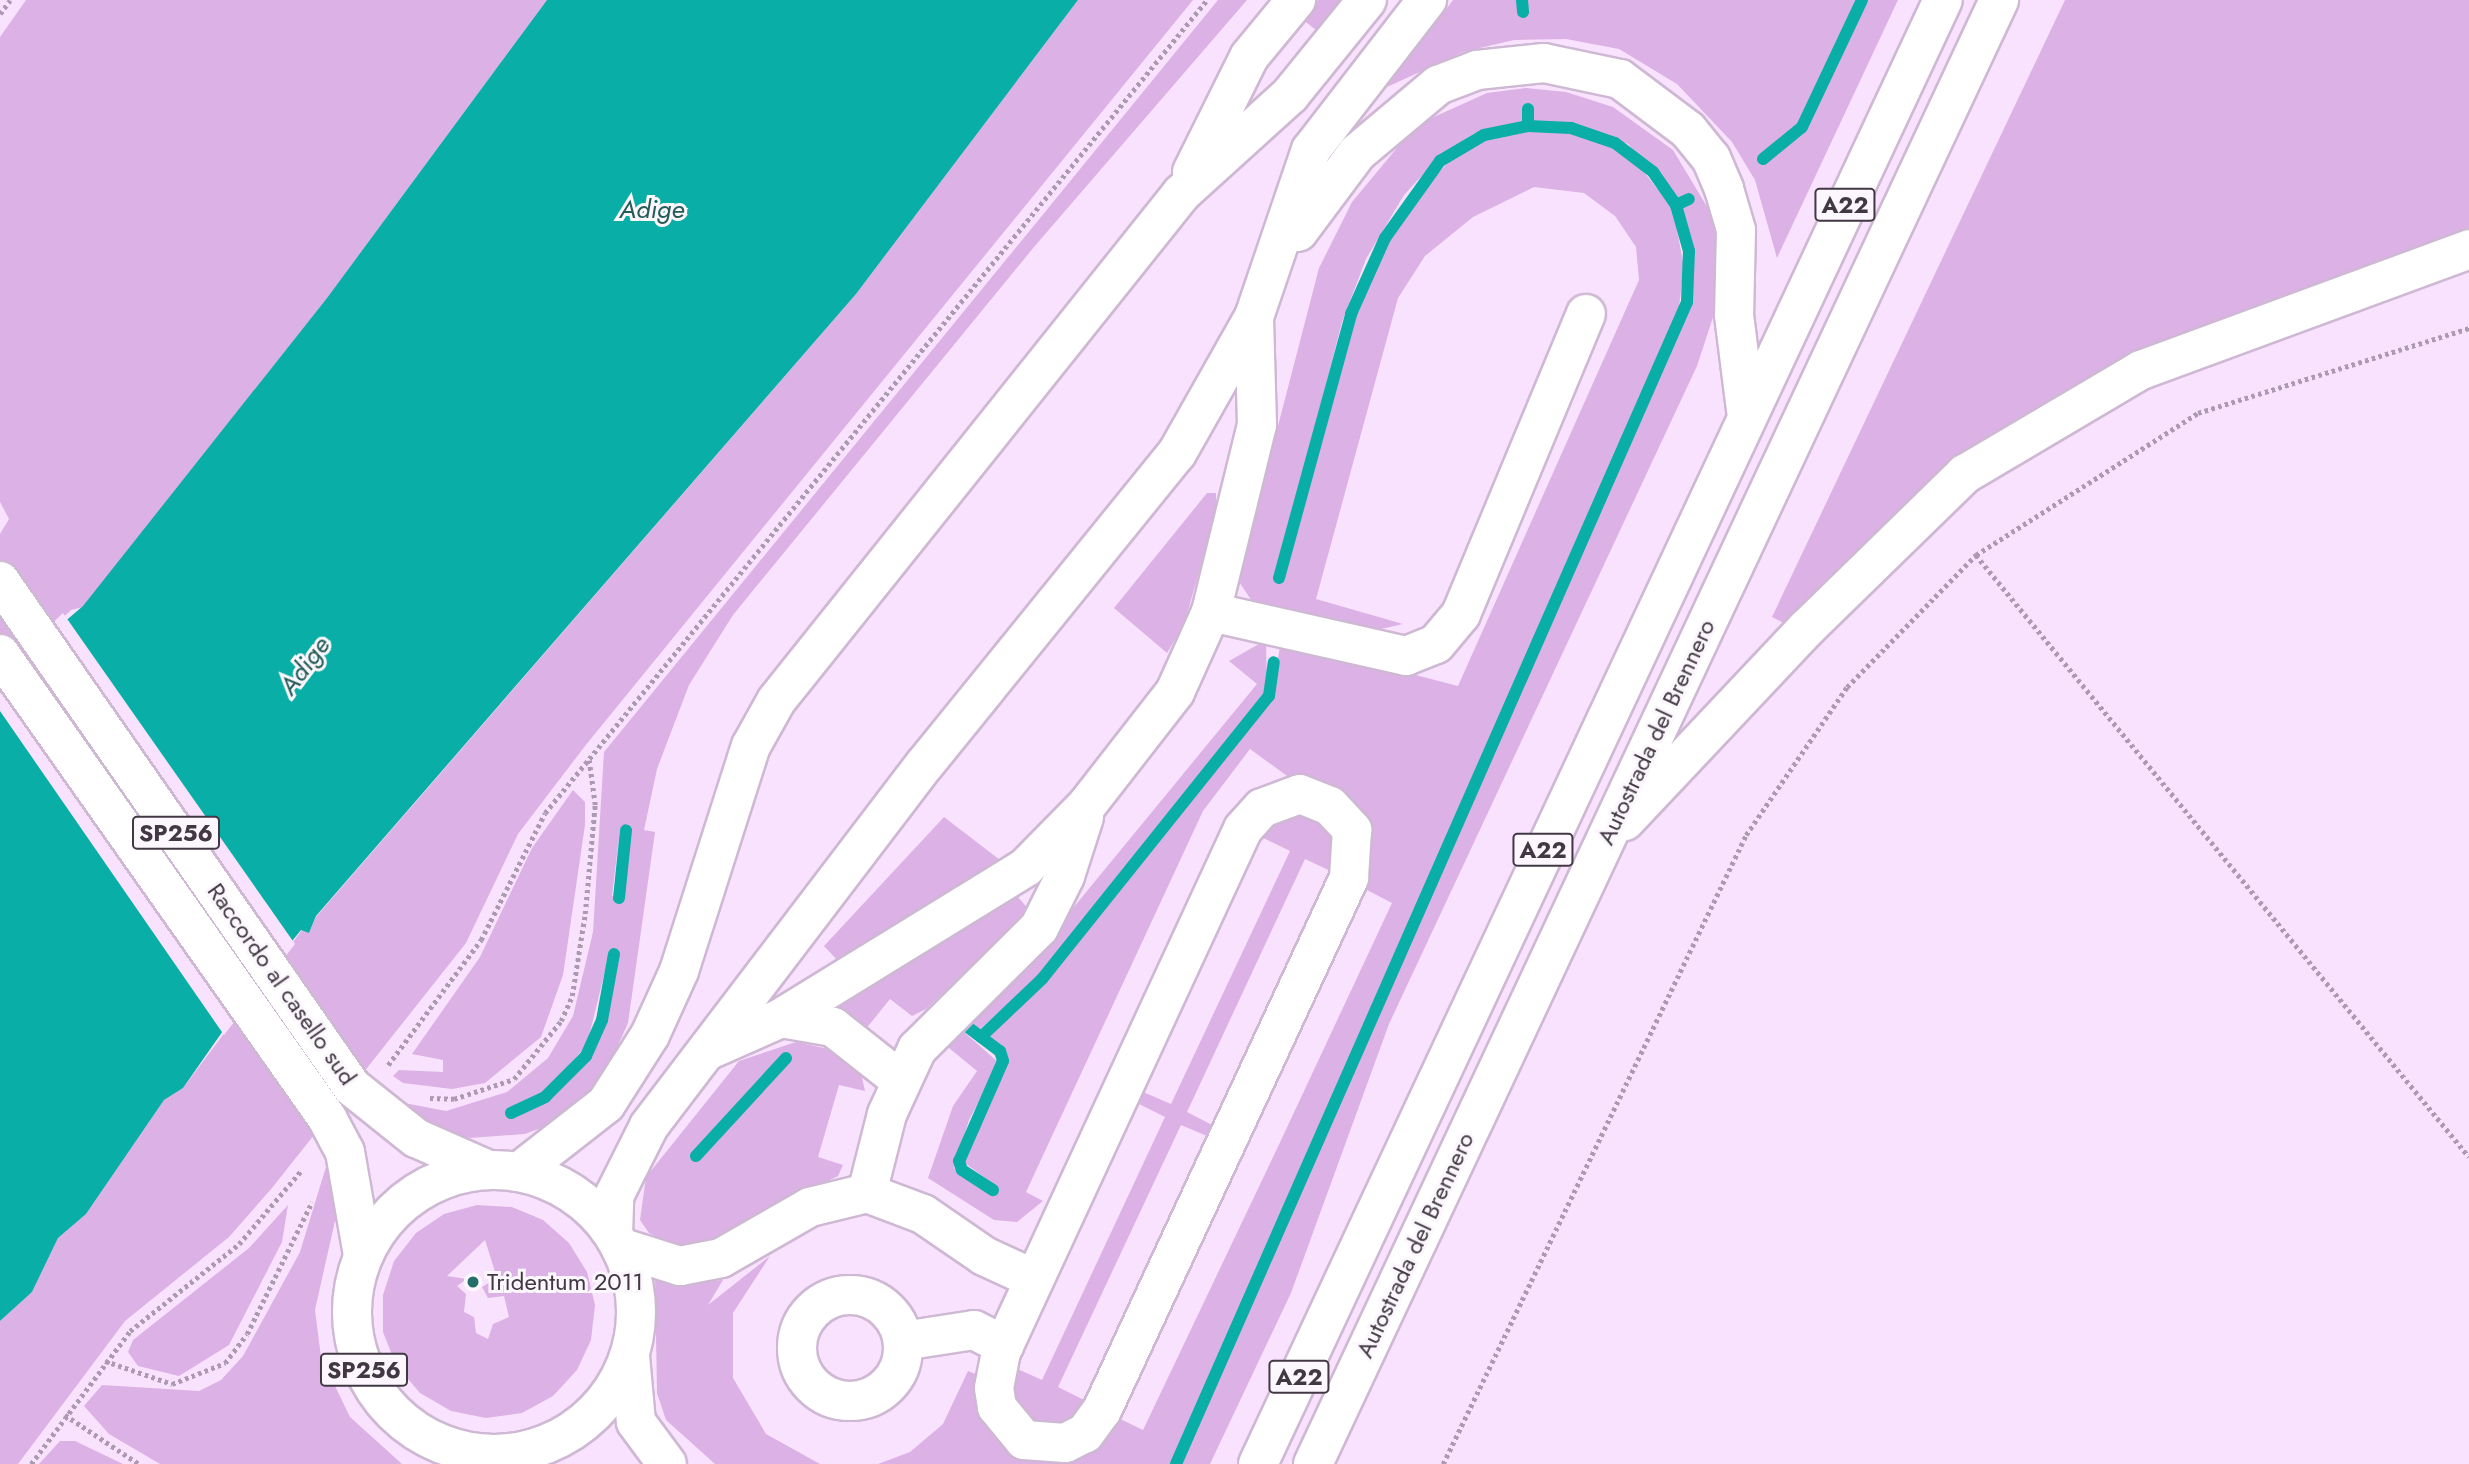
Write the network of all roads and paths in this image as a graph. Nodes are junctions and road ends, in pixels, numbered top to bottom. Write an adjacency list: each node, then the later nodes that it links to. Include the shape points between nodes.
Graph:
1 (10, 0): 8 (path)
2 (1207, 0): 20 (path)
3 (1296, 0): 9 (main road, via 1249,57)
4 (1367, 0): 9 (main road, via 1290,95)
5 (1427, 0): 11 (main road, via 1311,150)
6 (1943, 0): 15 (main road, Autostrada del Brennero / A22)
7 (1999, 0): 22 (main road, Autostrada del Brennero / A22)
8 (0, 15)
9 (1182, 192): 29 (main road, via 776,701 751,746 679,971 650,1035 606,1104)
10 (2469, 249): 22 (main road, via 2141,370 1965,474 1807,628)
11 (1275, 265): 13 (main road); 15 (main road, via 1357,153 1438,85 1477,70 1544,63 1620,79 1688,130 1711,158 1724,189 1735,230 1734,315)
12 (1586, 314): 18 (main road, via 1461,614 1436,644 1406,656)
13 (1254, 317): 18 (main road, via 1257,425); 24 (main road, via 1177,453 925,764)
14 (2469, 328): 16 (path, via 2198,413)
15 (1746, 410): 45 (main road, Autostrada del Brennero / A22)
16 (1976, 555): 28 (path); 47 (path, via 1847,687 1746,835)
17 (0, 581): 29 (main road, Raccordo al casello sud / SP256, via 352,1087 416,1138)
18 (1211, 612): 21 (main road, via 1175,692)
19 (0, 654): 34 (main road, Raccordo al casello sud / SP256, via 327,1118 345,1152)
20 (589, 759): 25 (path, via 534,832 481,940); 27 (path, via 595,805 585,914 561,1021 514,1079 454,1099)
21 (1087, 805): 23 (main road, via 1057,841 1004,884); 26 (main road, via 1065,876 1039,928 937,1023)
22 (1602, 846): 46 (main road, Autostrada del Brennero / A22)
23 (781, 1018): 24 (main road); 26 (main road, via 834,1027)
24 (707, 1051): 33 (main road, via 649,1126 627,1167 614,1196)
25 (386, 1068)
26 (900, 1080): 32 (main road)
27 (415, 1095)
28 (2469, 1157)
29 (503, 1170): 33 (main road, Raccordo al casello sud / SP256, via 573,1193); 34 (main road, Raccordo al casello sud / SP256, via 439,1180 406,1199)
30 (301, 1171): 39 (path, via 239,1244 130,1331)
31 (314, 1190): 39 (path, via 247,1334 225,1363 172,1384)
32 (866, 1193): 33 (main road, via 810,1207 721,1258 680,1266); 35 (main road, via 923,1214 984,1256)
33 (617, 1240): 38 (main road, Raccordo al casello sud / SP256, via 635,1291)
34 (363, 1255): 41 (main road, Raccordo al casello sud / SP256, via 351,1306 352,1332 376,1392 425,1437)
35 (1034, 1279): 37 (main road); 37 (main road, via 1243,830 1282,796 1300,794 1330,806 1352,830 1349,878 1102,1410 1085,1433 1045,1446 1007,1426 993,1388)
36 (903, 1341): 37 (main road, via 974,1330)
37 (1004, 1345)
38 (630, 1356): 41 (main road, Raccordo al casello sud / SP256, via 614,1389 583,1424); 44 (main road, Raccordo al casello sud / SP256, via 636,1422)
39 (104, 1361): 40 (path)
40 (65, 1415): 42 (path); 43 (path)
41 (505, 1459)
42 (31, 1464)
43 (139, 1464)
44 (667, 1464)
45 (1258, 1464)
46 (1313, 1464)
47 (1443, 1464)

